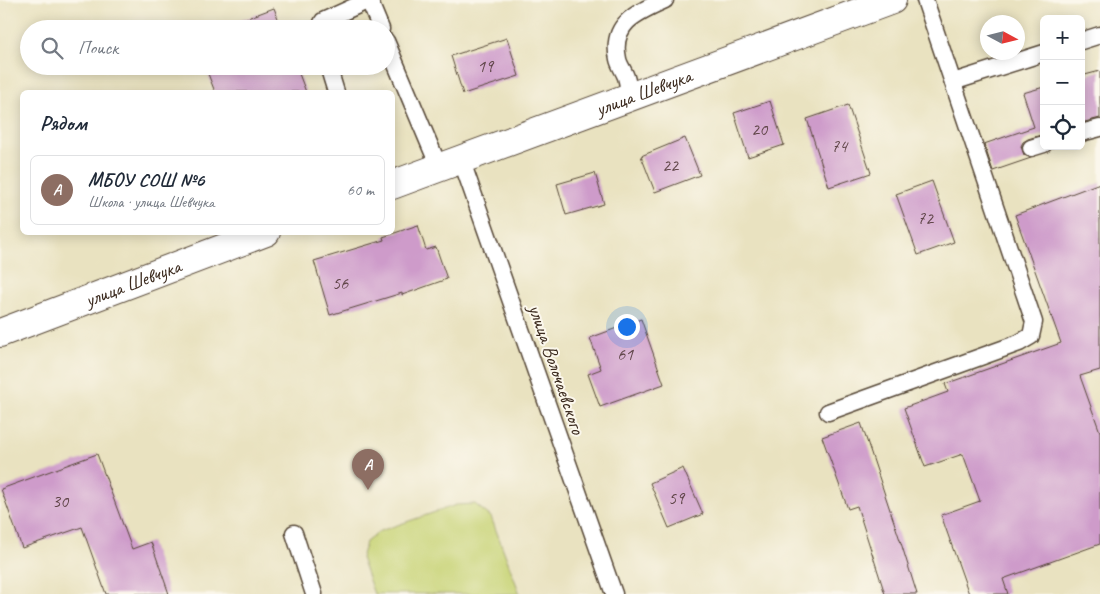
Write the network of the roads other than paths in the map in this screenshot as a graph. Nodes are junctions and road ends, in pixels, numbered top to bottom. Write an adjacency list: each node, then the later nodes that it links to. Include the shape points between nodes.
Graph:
1 (369, 0): 5 (lane); 6 (lane)
2 (665, 0): 14 (lane, via 638,12 620,30 618,60 626,76)
3 (892, 0): 14 (street, улица Шевчука)
4 (925, 0): 12 (lane)
5 (325, 20)
6 (377, 20)
7 (1100, 35): 8 (lane)
8 (1085, 40)
9 (1040, 54): 12 (lane)
10 (395, 58): 17 (lane, улица Волочаевского)
11 (331, 75): 13 (lane)
12 (953, 82): 21 (lane, via 1034,322 1031,336)
13 (335, 90)
14 (630, 96): 17 (street, улица Шевчука)
15 (1100, 128): 16 (lane)
16 (1085, 132)
17 (450, 163): 18 (street, улица Шевчука); 24 (lane, улица Волочаевского)
18 (395, 184)
19 (258, 235): 20 (street, улица Шевчука)
20 (0, 333)
21 (828, 412)
22 (294, 533): 23 (lane)
23 (314, 594)
24 (614, 594)

